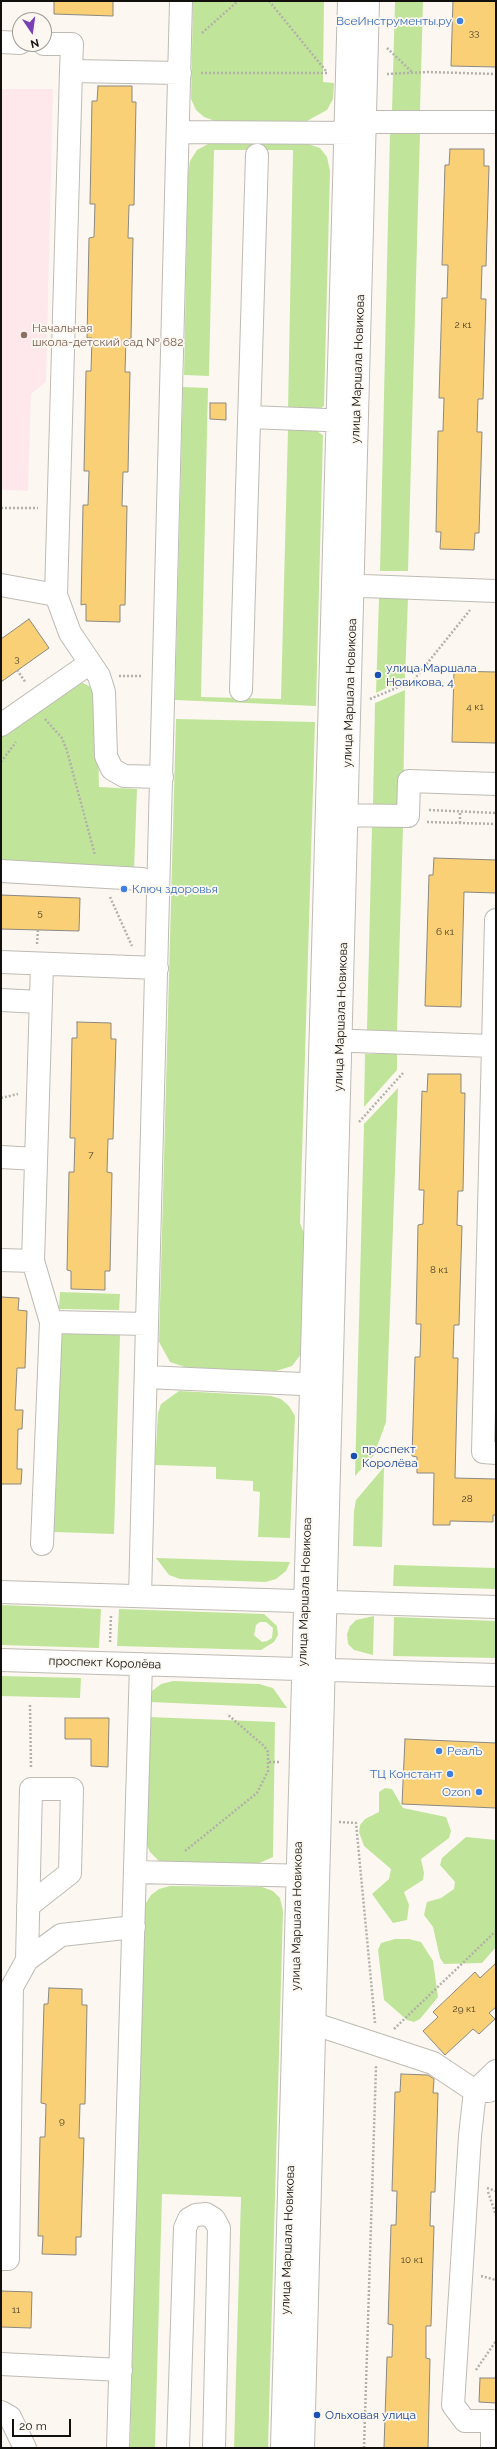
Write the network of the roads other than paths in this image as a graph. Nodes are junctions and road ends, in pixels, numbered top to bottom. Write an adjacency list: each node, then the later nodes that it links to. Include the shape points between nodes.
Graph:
1 (181, 1): 8 (street)
2 (349, 1): 10 (street, улица Маршала Новикова)
3 (368, 1): 10 (street, улица Маршала Новикова)
4 (1, 42): 5 (street)
5 (12, 43)
6 (52, 44): 7 (street, via 72,44)
7 (71, 71): 8 (street); 18 (street)
8 (180, 73): 11 (street)
9 (496, 122): 10 (street)
10 (355, 127): 11 (street); 14 (street, улица Маршала Новикова)
11 (178, 132): 22 (street)
12 (257, 155): 13 (street)
13 (249, 417): 14 (street); 20 (street)
14 (347, 421): 16 (street, улица Маршала Новикова)
15 (1, 585): 18 (street)
16 (343, 585): 17 (street); 24 (street, улица Маршала Новикова)
17 (491, 591)
18 (56, 595): 19 (street, via 70,632)
19 (90, 663): 21 (street); 22 (street, via 99,676 104,692 106,756 112,769 124,776)
20 (241, 690)
21 (1, 725)
22 (162, 777): 30 (street)
23 (496, 784): 24 (street, via 409,781 411,816)
24 (336, 815): 33 (street, улица Маршала Новикова)
25 (1, 871): 26 (street)
26 (142, 879)
27 (496, 920): 34 (street)
28 (1, 962): 29 (street)
29 (42, 964): 30 (street); 32 (street)
30 (157, 968): 40 (street)
31 (1, 1000): 32 (street)
32 (40, 1002): 36 (street)
33 (330, 1040): 34 (street); 42 (street, улица Маршала Новикова)
34 (493, 1046): 43 (street, via 484,1452)
35 (1, 1158): 36 (street)
36 (36, 1159): 38 (street)
37 (1, 1260): 38 (street)
38 (33, 1261): 39 (street)
39 (51, 1322): 40 (street); 44 (street)
40 (147, 1324): 41 (street)
41 (146, 1377): 42 (street); 46 (street)
42 (321, 1385): 47 (street, улица Маршала Новикова)
43 (496, 1453)
44 (42, 1544)
45 (1, 1592): 46 (street)
46 (140, 1596): 47 (street)
47 (315, 1602): 48 (street); 51 (street, улица Маршала Новикова)
48 (496, 1608)
49 (1, 1660): 50 (street, проспект Королёва)
50 (141, 1664): 51 (street, проспект Королёва); 53 (street)
51 (313, 1670): 52 (street, проспект Королёва); 54 (street, улица Маршала Новикова)
52 (496, 1675)
53 (135, 1872): 54 (street); 56 (street)
54 (308, 1876): 59 (street, улица Маршала Новикова)
55 (28, 1906): 55 (street, via 31,1789 72,1789 70,1873); 57 (street)
56 (134, 1927): 57 (street, via 60,1935); 65 (street)
57 (27, 1960): 58 (street)
58 (6, 1987): 62 (street)
59 (304, 2024): 61 (street, via 432,2064); 71 (street, улица Маршала Новикова); 72 (street, улица Маршала Новикова)
60 (496, 2071): 61 (street)
61 (486, 2091): 73 (street, via 470,2136 453,2405 465,2421 492,2420)
62 (6, 2151): 63 (street, via 8,2259)
63 (1, 2259)
64 (1, 2364): 65 (street)
65 (121, 2370): 68 (street)
66 (1, 2412): 67 (street, via 10,2417)
67 (25, 2448)
68 (118, 2448)
69 (178, 2448): 70 (street, via 185,2228 189,2219 196,2214 206,2214 214,2219 219,2228)
70 (214, 2448)
71 (282, 2448)
72 (303, 2448)
73 (492, 2448)

